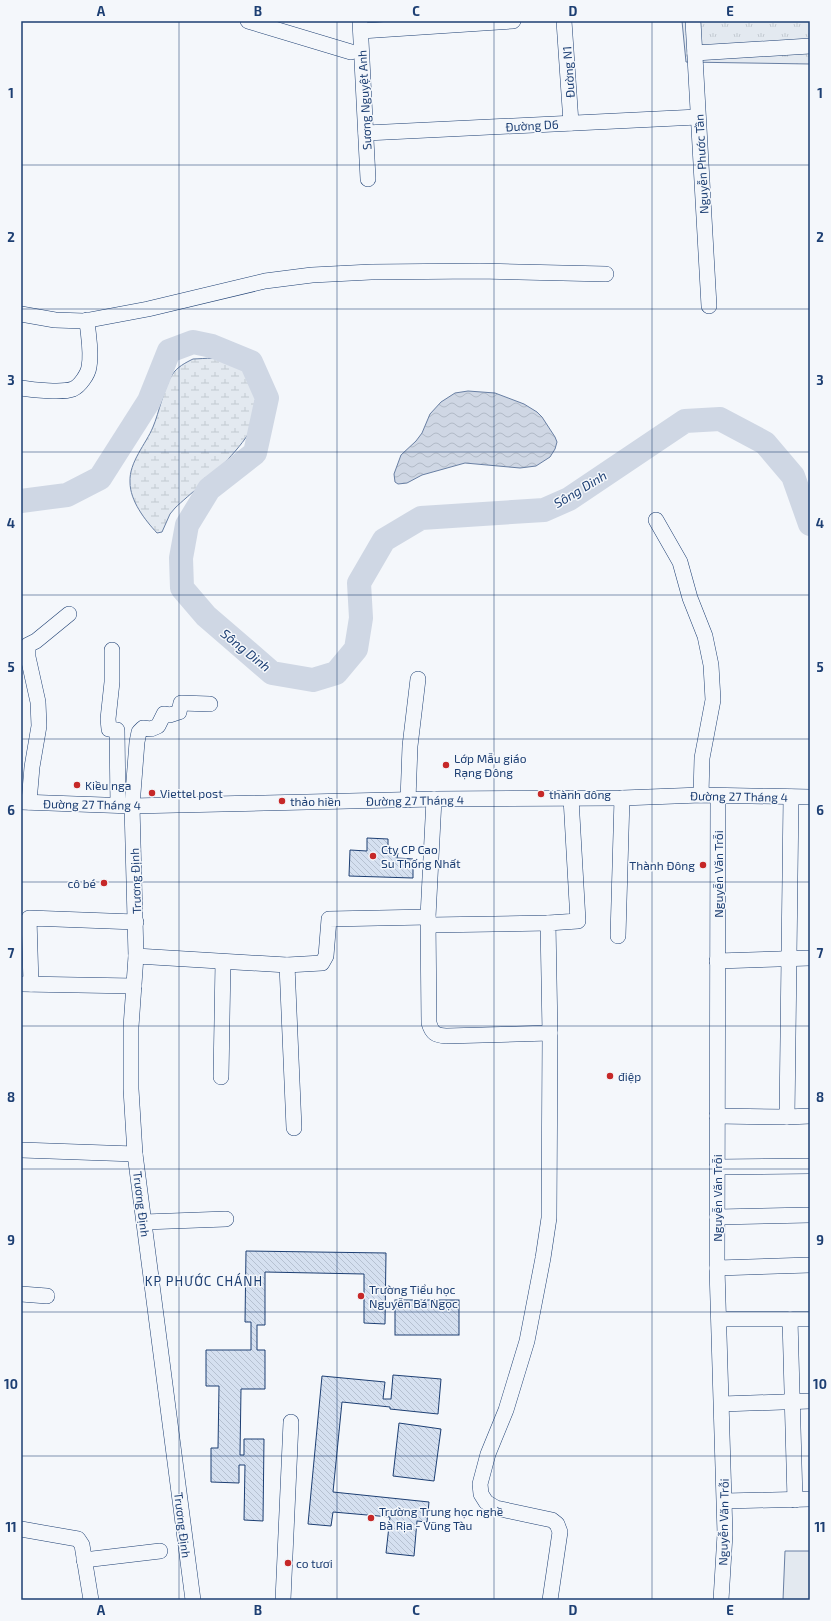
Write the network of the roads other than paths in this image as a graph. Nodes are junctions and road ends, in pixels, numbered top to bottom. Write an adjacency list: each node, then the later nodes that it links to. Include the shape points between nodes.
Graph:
1 (248, 21): 7 (street)
2 (513, 21): 5 (street)
3 (564, 21): 10 (street, Đường N1)
4 (693, 21): 8 (street, Nguyễn Phước Tần)
5 (361, 26): 11 (street, Sương Nguyệt Anh)
6 (810, 46): 8 (street)
7 (351, 52)
8 (695, 53): 9 (street, Nguyễn Phước Tần)
9 (698, 117): 10 (street, Đường D6); 14 (street, Nguyễn Phước Tần)
10 (572, 123): 11 (street, Đường D6)
11 (366, 133): 12 (street, Sương Nguyệt Anh)
12 (368, 179)
13 (606, 274): 16 (street, via 472,271 312,275 265,281 148,309)
14 (709, 306)
15 (21, 314): 16 (street, via 55,320)
16 (87, 320): 17 (street, via 90,361 89,369 80,384 72,389 41,391)
17 (21, 388)
18 (656, 520): 23 (street, via 680,562 711,665 713,700 702,758)
19 (69, 614): 31 (street, via 28,645 28,657 38,702 39,726)
20 (112, 650): 32 (street, via 108,719 109,729 117,730)
21 (418, 679): 30 (street, via 410,746)
22 (210, 704): 32 (street, via 181,703 179,712 164,714 158,726 151,729 143,728 139,732)
23 (701, 795): 24 (street, Đường 27 Tháng 4); 28 (street, Đường 27 Tháng 4)
24 (718, 796): 25 (street, Đường 27 Tháng 4); 40 (street, Nguyễn Văn Trỗi)
25 (791, 797): 26 (street, Đường 27 Tháng 4); 39 (street)
26 (810, 797)
27 (571, 798): 28 (street, Đường 27 Tháng 4); 29 (street, Đường 27 Tháng 4); 35 (street, via 578,921)
28 (622, 798): 36 (street)
29 (434, 799): 30 (street, Đường 27 Tháng 4); 33 (street)
30 (408, 800): 32 (street, Đường 27 Tháng 4)
31 (25, 802): 32 (street, Đường 27 Tháng 4)
32 (125, 805): 34 (street, Trương Định)
33 (429, 921): 35 (street); 42 (street, via 329,919 326,956 322,963); 45 (street, via 430,1023 431,1030 436,1035)
34 (136, 922): 37 (street, Trương Định); 43 (street, via 29,918)
35 (548, 923): 45 (street)
36 (618, 936)
37 (136, 956): 41 (street); 44 (street, Trương Định)
38 (810, 958): 39 (street)
39 (789, 959): 40 (street); 49 (street)
40 (717, 960): 47 (street, Nguyễn Văn Trỗi)
41 (223, 962): 42 (street); 46 (street)
42 (287, 965): 50 (street)
43 (26, 984): 44 (street)
44 (134, 986): 52 (street, Trương Định, via 131,1089)
45 (550, 1033): 79 (street, via 550,1196 543,1258 527,1341 480,1484 481,1494 486,1502 496,1508 552,1520 557,1524 560,1532)
46 (221, 1077)
47 (718, 1116): 49 (street); 54 (street, Nguyễn Văn Trỗi)
48 (810, 1116): 49 (street)
49 (787, 1117)
50 (294, 1128)
51 (21, 1150): 52 (street)
52 (135, 1154): 58 (street, Trương Định)
53 (810, 1166): 54 (street)
54 (717, 1167): 56 (street, Nguyễn Văn Trỗi)
55 (810, 1215): 56 (street)
56 (717, 1217): 60 (street, Nguyễn Văn Trỗi)
57 (226, 1219): 58 (street)
58 (144, 1222): 77 (street, Trương Định)
59 (810, 1265): 60 (street)
60 (717, 1268): 63 (street, Nguyễn Văn Trỗi)
61 (21, 1294): 62 (street)
62 (47, 1296)
63 (720, 1319): 65 (street); 68 (street, Nguyễn Văn Trỗi)
64 (810, 1319): 65 (street)
65 (790, 1320): 67 (street)
66 (810, 1401): 67 (street)
67 (792, 1402): 68 (street); 71 (street)
68 (722, 1404): 72 (street, Nguyễn Văn Trỗi)
69 (291, 1422): 78 (street)
70 (810, 1499): 71 (street)
71 (795, 1500): 72 (street)
72 (725, 1501): 80 (street, Nguyễn Văn Trỗi)
73 (21, 1529): 75 (street, via 78,1539 82,1545)
74 (160, 1551): 75 (street)
75 (84, 1560): 76 (street)
76 (91, 1600)
77 (193, 1600)
78 (283, 1600)
79 (550, 1600)
80 (721, 1600)

